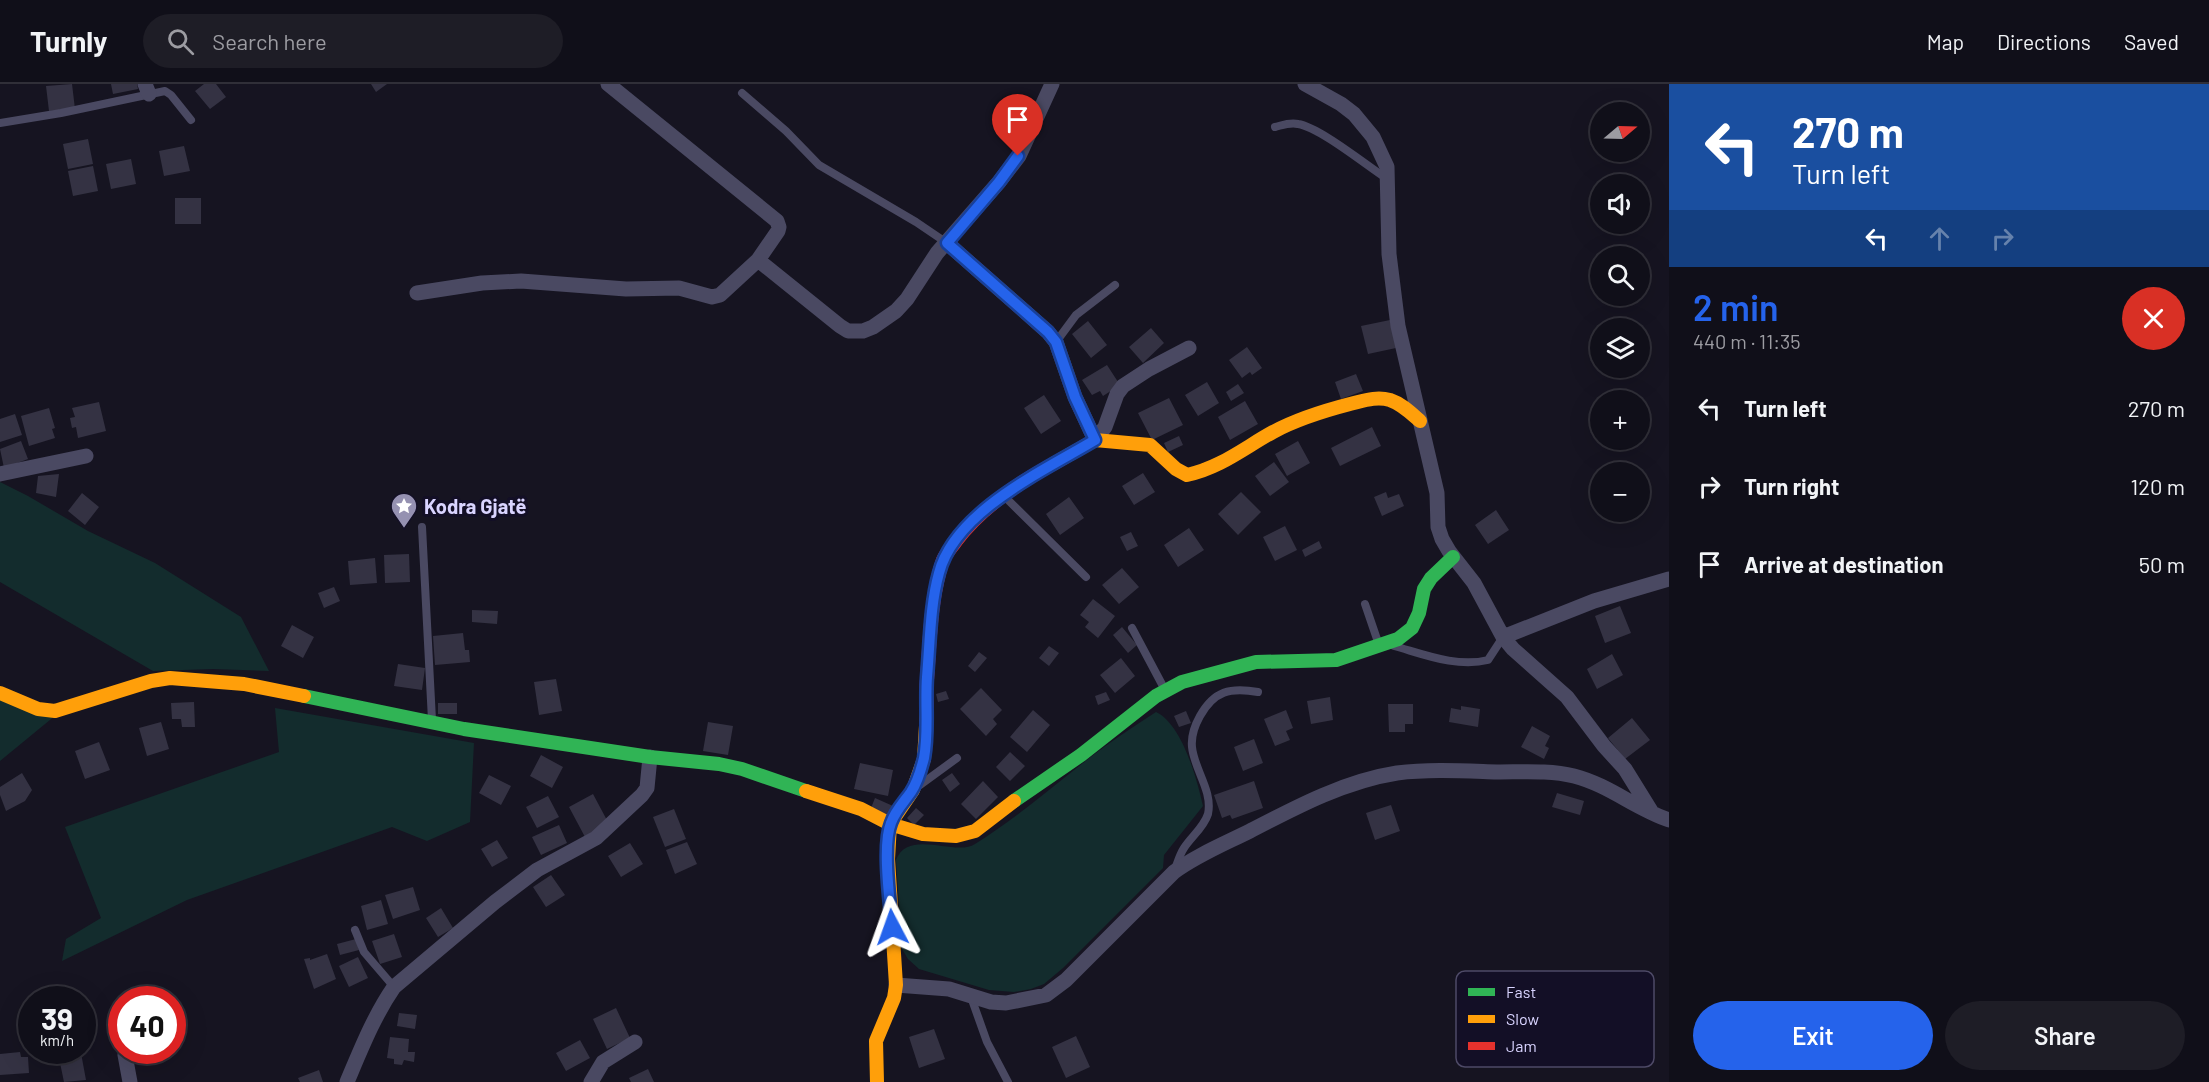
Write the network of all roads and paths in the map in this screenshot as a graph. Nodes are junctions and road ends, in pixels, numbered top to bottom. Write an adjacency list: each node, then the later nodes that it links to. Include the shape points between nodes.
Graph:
1 (608, 84): 11 (street, via 778,224 778,231)
2 (1052, 84): 10 (street, via 1018,156)
3 (1305, 84): 9 (street, via 1341,104 1366,126 1383,156)
4 (147, 89): 6 (lane, via 171,95); 7 (lane, via 61,113)
5 (742, 93): 10 (lane, via 819,165)
6 (191, 120)
7 (0, 123)
8 (1275, 127): 9 (lane, via 1287,123 1315,130)
9 (1389, 180): 16 (street, via 1387,224 1393,294)
10 (947, 243): 11 (street, via 896,311 873,327 855,332 840,326); 14 (street)
11 (758, 260): 13 (street, via 720,295 712,297 679,288 626,289 521,281)
12 (1115, 285): 14 (lane, via 1076,315)
13 (417, 293)
14 (1056, 342): 17 (street)
15 (1189, 348): 17 (street, via 1123,386)
16 (1420, 421): 17 (street, via 1393,400 1369,399 1296,421 1206,471 1187,475 1171,466 1150,445); 22 (street, via 1437,493 1438,527)
17 (1095, 440): 20 (street)
18 (86, 456): 19 (street)
19 (0, 474)
20 (1003, 495): 23 (lane); 35 (street, via 969,524 944,557 939,572 926,692 926,744)
21 (422, 527): 32 (lane)
22 (1453, 557): 27 (street, via 1474,583); 28 (street, via 1424,589 1412,628)
23 (1086, 578)
24 (1669, 579): 27 (street, via 1594,601)
25 (1365, 604): 28 (lane)
26 (1132, 628): 29 (lane)
27 (1503, 637): 28 (lane, via 1488,660 1468,664); 36 (street, via 1568,697 1625,769)
28 (1383, 645): 29 (street, via 1336,660 1257,662)
29 (1166, 690): 38 (street, via 975,831 944,836)
30 (1258, 692): 39 (lane, via 1241,689 1215,697 1197,721 1192,749 1208,812 1185,846)
31 (0, 693): 32 (street, via 38,709 55,711 151,681 190,678 256,686)
32 (432, 722): 33 (street)
33 (650, 757): 38 (street, via 742,769 861,809); 42 (street, via 647,788 596,838 537,870)
34 (957, 758): 35 (lane)
35 (913, 790): 38 (street)
36 (1653, 813): 37 (street); 39 (street, via 1611,790 1554,772 1417,771 1338,790 1265,823)
37 (1669, 820)
38 (890, 824): 41 (street, via 888,860)
39 (1174, 872): 43 (street, via 1056,989 1019,1001 991,1002)
40 (355, 930): 42 (lane, via 364,952)
41 (896, 985): 43 (street, via 949,989); 49 (street, via 876,1041)
42 (394, 987): 47 (street, via 378,1012)
43 (971, 997): 50 (lane, via 987,1042)
44 (635, 1042): 48 (street, via 603,1062)
45 (127, 1064): 46 (street)
46 (130, 1082)
47 (347, 1082)
48 (591, 1082)
49 (877, 1082)
50 (1008, 1082)

